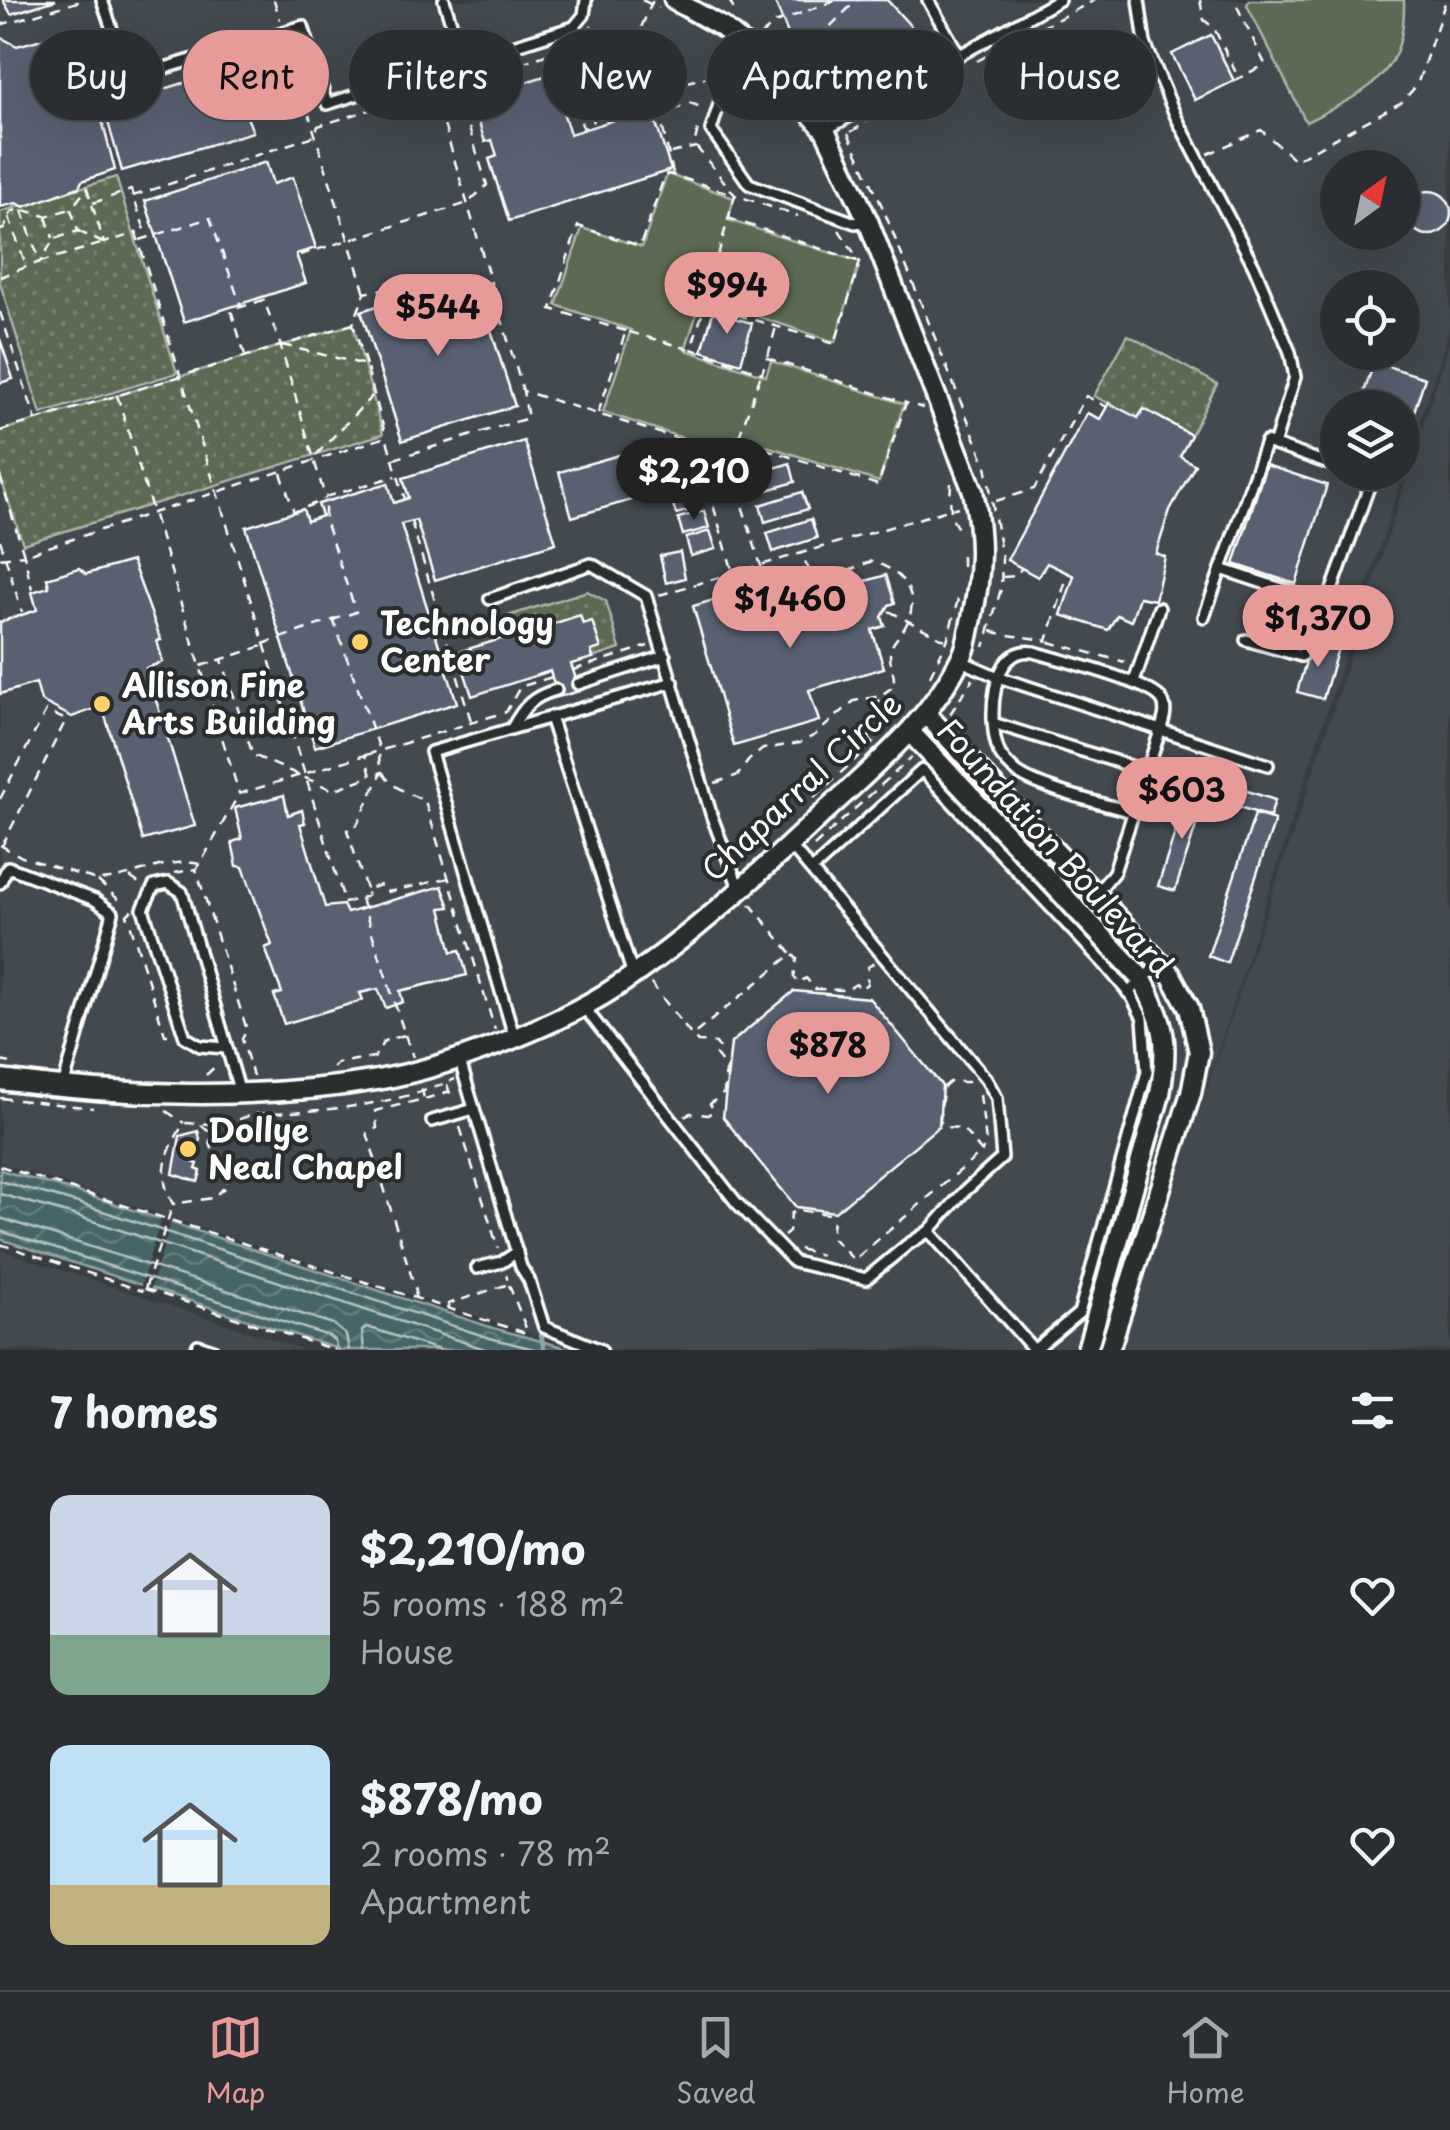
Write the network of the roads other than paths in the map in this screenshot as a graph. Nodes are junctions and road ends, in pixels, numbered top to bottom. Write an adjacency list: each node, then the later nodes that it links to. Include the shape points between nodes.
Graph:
1 (102, 0): 13 (lane, via 128,78 304,26 327,104)
2 (444, 0): 8 (lane)
3 (586, 0): 11 (lane, via 574,27)
4 (928, 0): 10 (lane)
5 (1059, 0): 12 (lane)
6 (1140, 0): 19 (lane, via 1145,43 1176,116 1290,352 1295,377)
7 (672, 6): 9 (street, Chaparral Circle)
8 (454, 30)
9 (719, 30)
10 (945, 30)
11 (523, 43)
12 (964, 52)
13 (349, 97)
14 (714, 120): 18 (lane, via 711,130 749,184 855,223)
15 (828, 120): 17 (street, Chaparral Circle)
16 (842, 120): 17 (lane)
17 (833, 125): 18 (street, Chaparral Circle)
18 (868, 220): 29 (street, Chaparral Circle, via 985,502 982,574)
19 (1274, 445): 20 (lane); 22 (lane, via 1266,442)
20 (1320, 460)
21 (1368, 490): 24 (lane)
22 (1221, 568): 24 (lane); 26 (lane)
23 (490, 600): 28 (lane, via 591,564 646,596)
24 (1327, 604): 27 (lane, via 1300,656)
25 (1159, 608): 32 (lane)
26 (1204, 617)
27 (1246, 640)
28 (665, 656): 31 (lane); 33 (lane)
29 (967, 659): 30 (lane); 35 (street, Chaparral Circle)
30 (998, 677): 32 (lane, via 1012,653 1022,650); 37 (lane); 39 (lane)
31 (673, 682): 36 (lane); 53 (lane, via 712,816)
32 (1134, 682): 39 (lane, via 1162,699)
33 (578, 684)
34 (556, 690): 38 (lane, via 526,704)
35 (926, 714): 40 (street, Chaparral Circle); 43 (street, Foundation Boulevard, via 948,728)
36 (550, 717): 38 (lane); 58 (lane)
37 (996, 724): 42 (lane); 44 (lane, via 1001,756 1018,774)
38 (512, 728): 61 (lane, via 431,752)
39 (1160, 731): 41 (lane); 42 (lane)
40 (916, 740): 46 (street, Foundation Boulevard); 48 (street, Chaparral Circle)
41 (1268, 765)
42 (1146, 771): 44 (lane)
43 (999, 790): 45 (street, Foundation Boulevard); 46 (lane)
44 (1132, 812): 52 (lane, via 1114,872)
45 (1022, 814): 47 (lane); 52 (street, Foundation Boulevard)
46 (973, 815): 47 (street, Foundation Boulevard); 50 (lane, via 922,770)
47 (996, 839): 55 (street, Foundation Boulevard)
48 (795, 850): 50 (lane); 53 (street, Chaparral Circle)
49 (4, 865): 51 (lane); 65 (lane, via 95,900 112,914)
50 (812, 870): 71 (lane, via 997,1098 1002,1158)
51 (0, 883)
52 (1096, 894): 54 (street, Foundation Boulevard)
53 (745, 899): 58 (street, Chaparral Circle)
54 (1138, 939): 55 (lane); 56 (street, Foundation Boulevard)
55 (1113, 961): 57 (street, Foundation Boulevard); 59 (lane)
56 (1160, 963): 57 (lane); 70 (street, Foundation Boulevard, via 1190,1008 1199,1052)
57 (1142, 979): 59 (lane); 69 (street, Foundation Boulevard, via 1158,1010 1167,1054)
58 (644, 981): 60 (street, Chaparral Circle)
59 (1128, 993): 77 (lane, via 1143,1019 1147,1072 1079,1313)
60 (582, 1005): 61 (street, Chaparral Circle); 71 (lane, via 744,1211 794,1262 866,1280)
61 (513, 1030): 63 (street, Chaparral Circle)
62 (226, 1048): 62 (lane, via 182,892 168,883 154,886 143,909 184,1038); 66 (lane)
63 (462, 1066): 66 (street, Chaparral Circle); 67 (lane)
64 (0, 1080): 65 (street, Chaparral Circle)
65 (62, 1090): 66 (street, Chaparral Circle)
66 (240, 1093)
67 (474, 1109): 68 (lane); 72 (lane)
68 (432, 1121)
69 (1130, 1200): 70 (street); 78 (street, Foundation Boulevard)
70 (1154, 1209): 79 (street, Foundation Boulevard)
71 (929, 1231): 77 (lane)
72 (516, 1252): 73 (lane); 76 (lane, via 544,1327)
73 (477, 1268)
74 (196, 1350): 75 (lane)
75 (213, 1350)
76 (601, 1350)
77 (1034, 1350)
78 (1087, 1350)
79 (1109, 1350)

